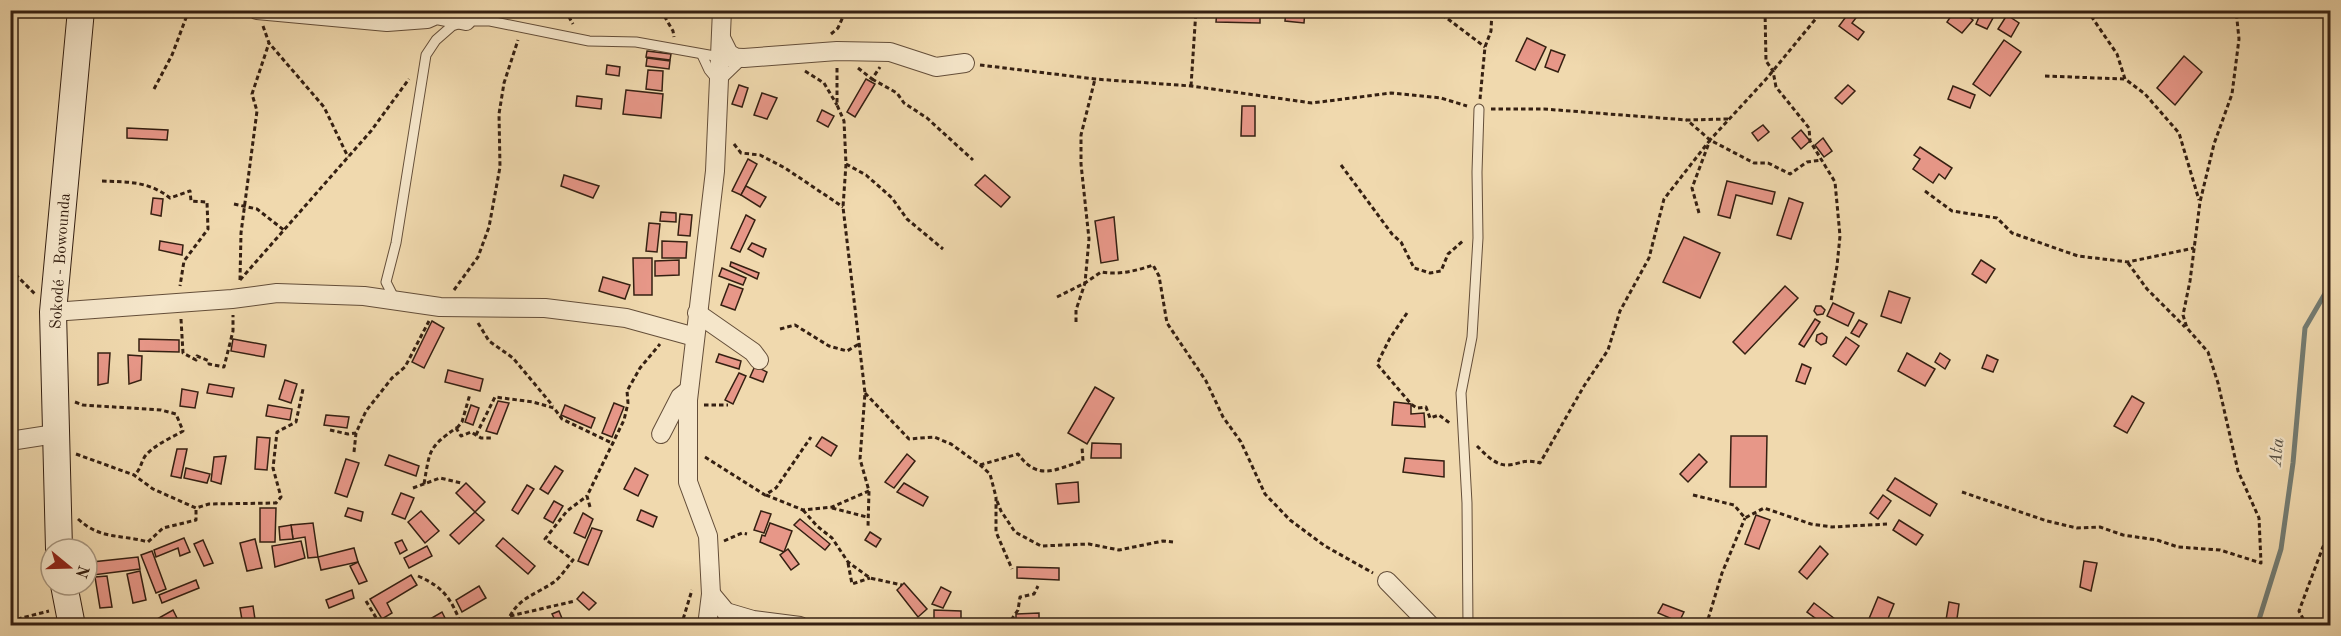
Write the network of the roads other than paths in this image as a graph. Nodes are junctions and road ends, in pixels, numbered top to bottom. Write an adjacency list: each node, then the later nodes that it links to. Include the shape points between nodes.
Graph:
1 (81, 10): 12 (main road, Sokodé - Bowounda)
2 (257, 11): 4 (street, via 387,22 436,15)
3 (722, 19): 6 (street); 7 (lane, via 732,50)
4 (466, 21): 5 (lane, via 521,26 589,41 636,42); 11 (lane, via 452,26 426,55 396,243 386,282)
5 (702, 55): 6 (lane); 9 (lane)
6 (720, 57): 7 (street); 9 (street)
7 (744, 58): 8 (street, via 837,51 890,52 936,67); 9 (lane)
8 (965, 63)
9 (719, 82): 13 (street, via 715,171)
10 (1479, 110): 27 (lane, via 1472,336 1461,393)
11 (394, 300): 12 (street, via 277,293); 15 (street, via 440,307 545,308 626,318)
12 (53, 312): 19 (main road, Sokodé - Bowounda)
13 (698, 313): 15 (street); 16 (street)
14 (670, 335): 15 (street)
15 (694, 345): 17 (street)
16 (759, 360)
17 (688, 399): 18 (street, via 680,397); 22 (street, via 688,482 708,536)
18 (661, 434)
19 (55, 440): 20 (street); 21 (main road, Sokodé - Bowounda)
20 (10, 441)
21 (59, 537)
22 (707, 579): 24 (street); 25 (street, via 726,612)
23 (1387, 581): 26 (street)
24 (707, 626)
25 (800, 626)
26 (1431, 626)
27 (1468, 626)

